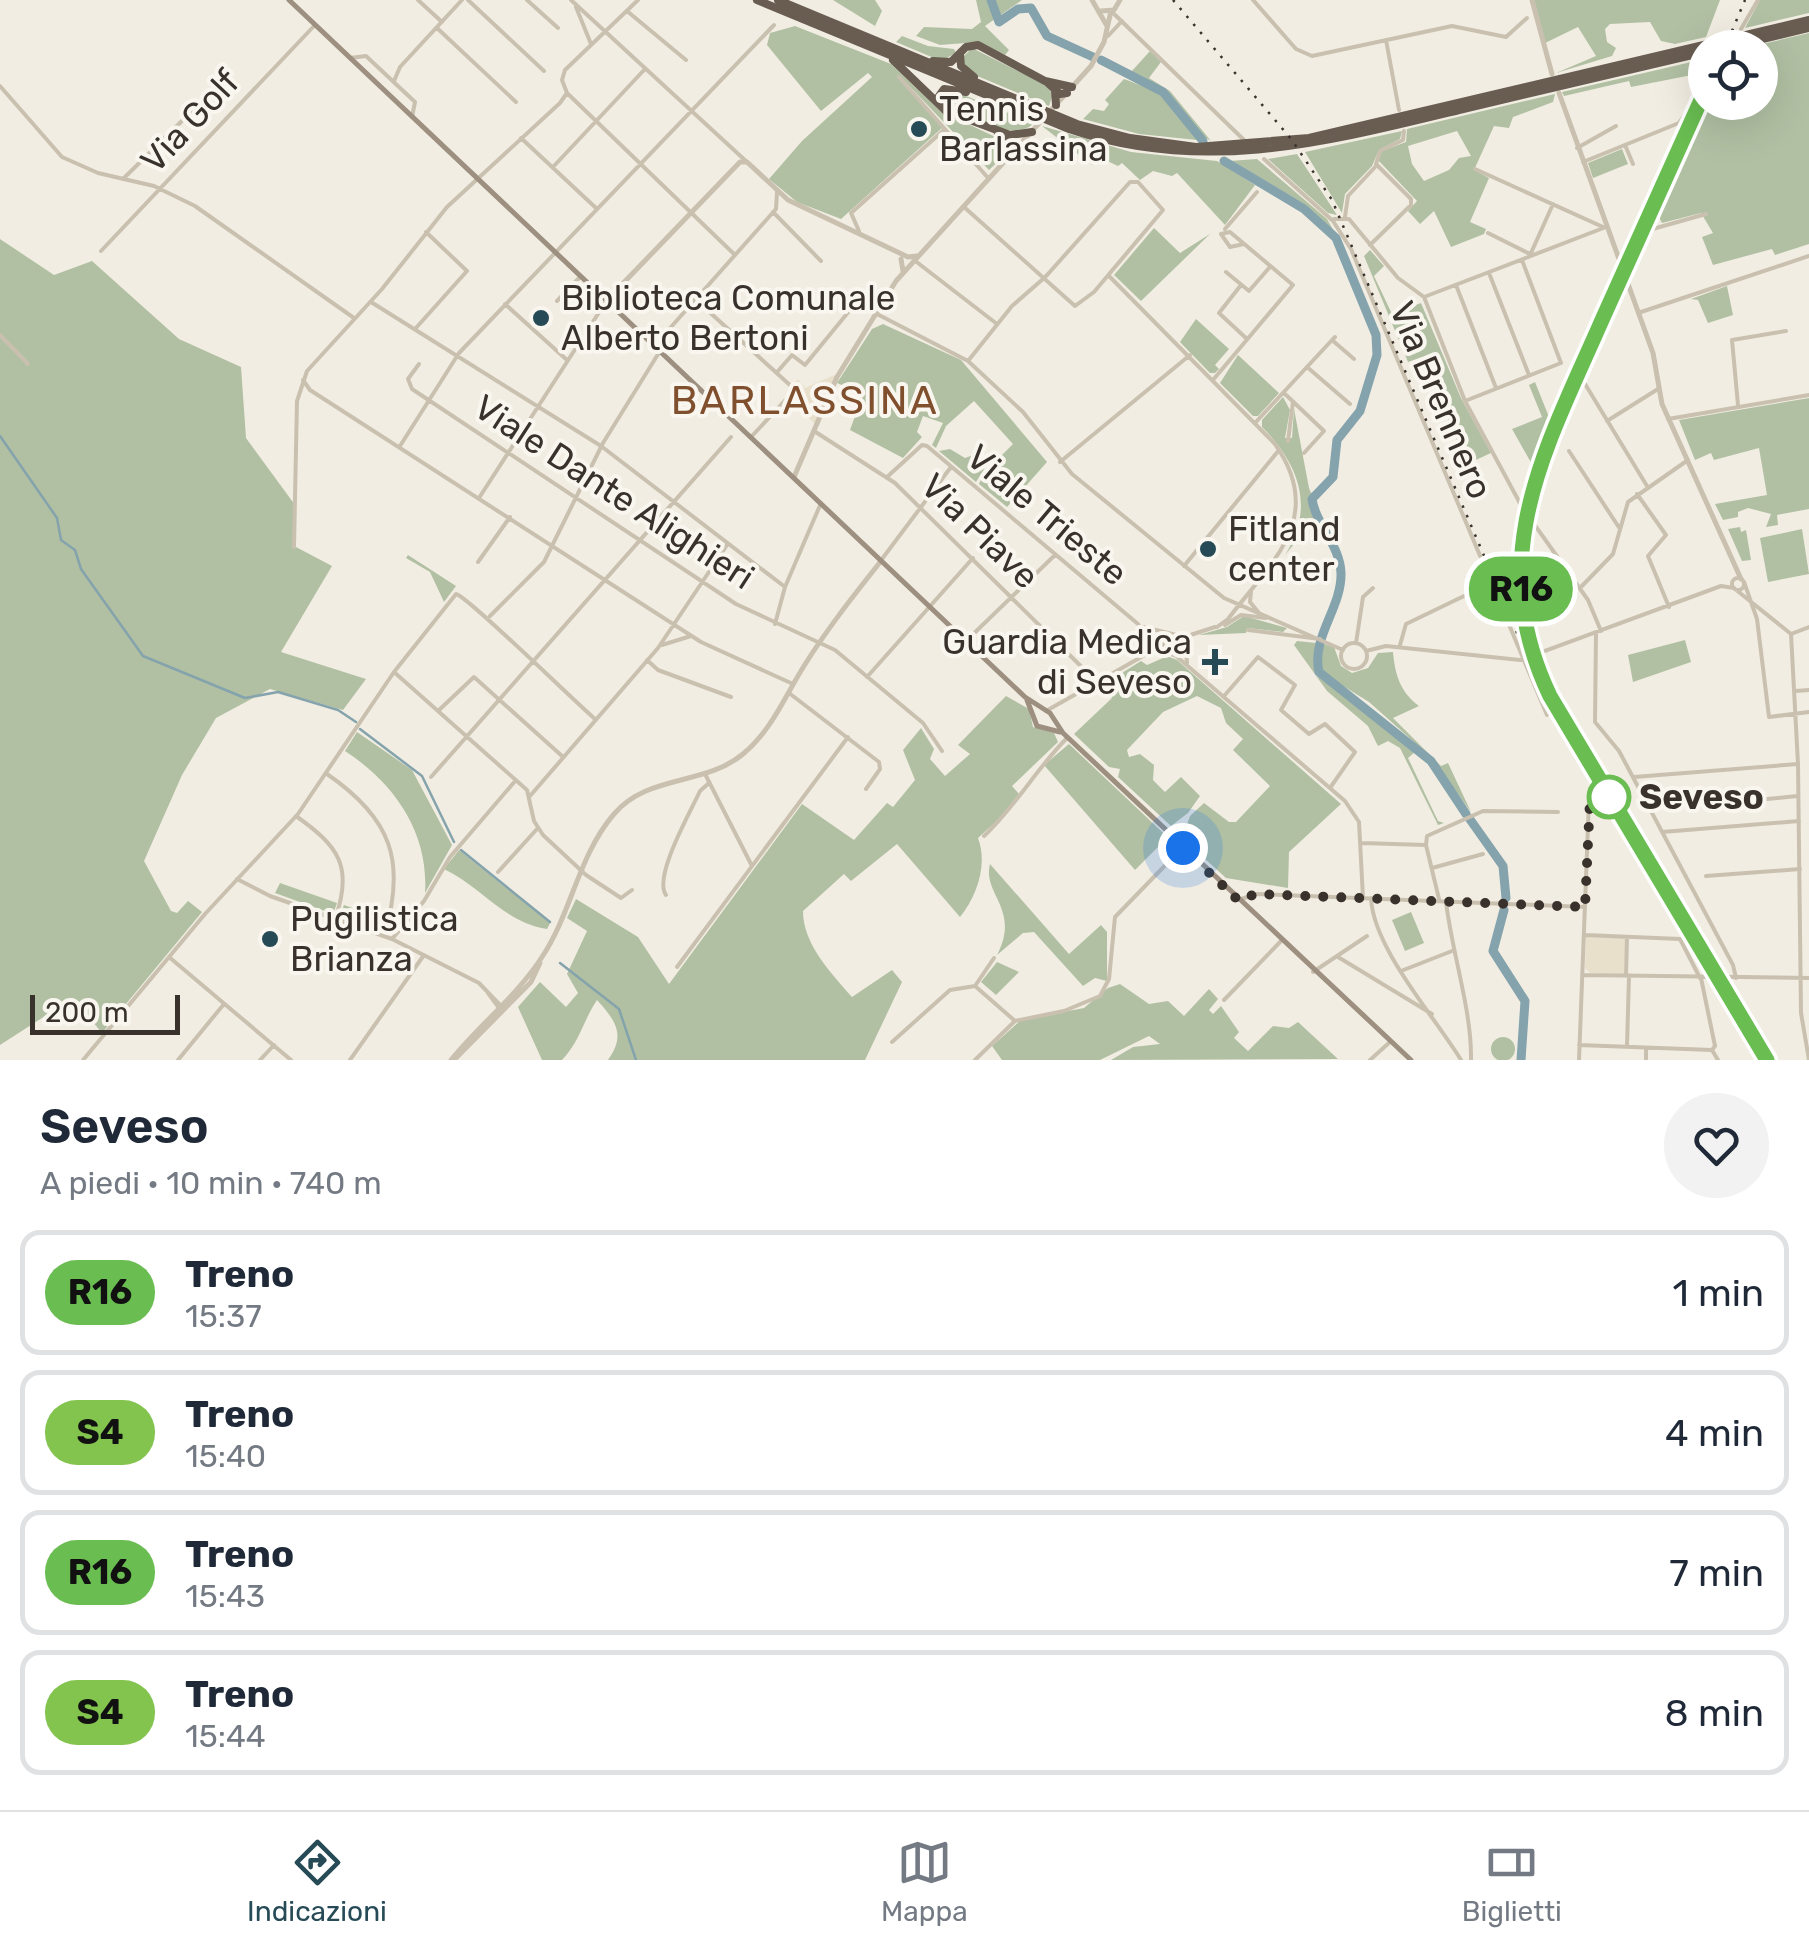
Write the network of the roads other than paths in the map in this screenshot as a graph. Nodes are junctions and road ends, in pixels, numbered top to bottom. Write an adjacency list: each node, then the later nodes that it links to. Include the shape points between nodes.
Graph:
1 (288, 0): 22 (main road)
2 (418, 0): 20 (street)
3 (465, 0): 20 (street); 44 (street)
4 (528, 0): 25 (street)
5 (638, 0): 15 (street)
6 (757, 0): 36 (highway)
7 (778, 0): 35 (highway)
8 (1092, 0): 17 (street)
9 (1128, 0): 14 (street)
10 (1253, 0): 33 (street, via 1306,55)
11 (1532, 0): 18 (street)
12 (1758, 0): 28 (street)
13 (573, 1): 30 (street); 34 (street)
14 (1119, 3): 16 (street); 21 (street)
15 (627, 11): 30 (street); 41 (street)
16 (1112, 11): 17 (street); 21 (street); 27 (street)
17 (1101, 12): 27 (street)
18 (1530, 16): 33 (street, via 1506,37 1452,26); 48 (street)
19 (1809, 20): 29 (highway)
20 (442, 22): 24 (street)
21 (1126, 22): 32 (street); 66 (street)
22 (315, 24): 40 (main road); 82 (street, Via Golf)
23 (774, 25): 54 (street)
24 (436, 28): 42 (street); 53 (street)
25 (558, 28)
26 (1809, 28): 31 (highway)
27 (1108, 29): 32 (street)
28 (1743, 30)
29 (1766, 30)
30 (606, 32): 34 (street); 43 (street)
31 (1778, 32)
32 (1105, 39): 52 (street)
33 (1386, 40): 59 (street)
34 (591, 46): 50 (street, via 563,74)
35 (896, 49): 38 (highway, via 944,63); 51 (highway)
36 (876, 50): 51 (highway); 55 (highway, via 903,67)
37 (1688, 53): 48 (highway)
38 (960, 54): 51 (highway, via 963,70); 52 (highway, via 982,46 1044,80)
39 (1688, 56): 48 (highway)
40 (350, 58): 45 (street, via 366,56); 58 (main road)
41 (686, 60)
42 (400, 68): 45 (street); 47 (street)
43 (646, 68): 54 (street); 61 (street)
44 (544, 72)
45 (386, 74): 47 (street)
46 (899, 76): 63 (street)
47 (394, 81): 58 (street, via 415,102)
48 (1555, 84): 59 (highway); 69 (street)
49 (0, 86): 80 (street, via 62,157)
50 (566, 93): 61 (street); 65 (street)
51 (1002, 98): 52 (highway); 55 (highway, via 947,88 938,96)
52 (1056, 101): 64 (street); 66 (highway, via 1130,138 1202,147); 70 (highway, via 1123,144 1209,155)
53 (516, 102)
54 (689, 108): 72 (street); 73 (street)
55 (942, 109): 67 (highway)
56 (193, 110): 80 (street)
57 (1688, 110): 68 (street, via 1679,122)
58 (412, 116): 79 (main road)
59 (1402, 120): 70 (highway); 76 (street, via 1403,140 1380,151)
60 (1699, 120): 96 (street)
61 (596, 121): 72 (street); 77 (street)
62 (1616, 126): 69 (street)
63 (944, 129): 81 (street); 97 (street, via 851,213)
64 (1032, 132): 67 (highway)
65 (521, 138): 77 (street); 79 (street)
66 (1244, 143): 70 (highway)
67 (1014, 144): 71 (highway)
68 (1625, 146): 74 (street); 75 (street)
69 (1577, 148): 74 (street)
70 (1258, 153): 94 (street, Via Brennero)
71 (1009, 157): 81 (street)
72 (640, 162): 89 (street); 90 (street)
73 (747, 162): 83 (street); 90 (street, via 736,164)
74 (1583, 162): 95 (street)
75 (1633, 164)
76 (1376, 166): 93 (street, via 1348,196); 102 (street, via 1412,202)
77 (553, 167): 89 (street)
78 (1476, 168): 86 (street)
79 (478, 178): 98 (street); 104 (main road)
80 (123, 179): 82 (street)
81 (988, 179): 88 (street)
82 (161, 189): 103 (street, Via Golf); 131 (street, via 220,221)
83 (777, 192): 85 (street); 87 (street)
84 (1257, 192): 99 (street)
85 (792, 202): 87 (street); 97 (street)
86 (1553, 204): 95 (street); 106 (street)
87 (778, 206): 91 (street)
88 (964, 207): 111 (street); 118 (street)
89 (596, 208): 104 (street)
90 (691, 212): 105 (street); 124 (street)
91 (773, 212): 105 (street); 110 (street)
92 (1706, 214): 96 (street)
93 (1346, 217): 94 (street); 102 (street)
94 (1330, 218): 199 (street, Via Brennero, via 1351,248)
95 (1606, 227): 106 (street); 119 (street)
96 (1649, 230): 119 (street)
97 (859, 231): 108 (street)
98 (426, 232): 126 (street); 133 (street, via 466,274)
99 (1222, 232): 101 (street); 101 (street, via 1230,246)
100 (1488, 233): 106 (street)
101 (1244, 244): 112 (street)
102 (1370, 246): 122 (street)
103 (101, 251)
104 (555, 251): 117 (main road); 127 (street)
105 (734, 254): 123 (street)
106 (1532, 254): 109 (street)
107 (1809, 256): 129 (street)
108 (904, 257): 111 (street); 111 (street); 115 (street)
109 (1522, 260): 114 (street); 147 (street, via 1562,360)
110 (821, 261)
111 (913, 262): 115 (street); 132 (street)
112 (1271, 266): 120 (street, via 1251,290); 136 (street, via 1293,285)
113 (1226, 272): 120 (street)
114 (1489, 272): 121 (street); 147 (street)
115 (902, 274): 130 (street)
116 (1109, 275): 118 (street, via 1075,306); 118 (street, via 1162,213 1138,182 1130,182); 138 (street)
117 (582, 276): 124 (main road); 125 (street)
118 (1043, 278): 132 (street)
119 (1626, 279): 129 (street); 161 (street, via 1582,379)
120 (1241, 285): 136 (street, via 1218,312)
121 (1456, 285): 122 (street); 150 (street)
122 (1424, 298): 155 (street)
123 (696, 299): 137 (street); 146 (street)
124 (608, 300): 137 (main road); 141 (street)
125 (557, 301)
126 (371, 302): 131 (street); 133 (street)
127 (505, 304): 139 (street); 141 (street)
128 (850, 310): 146 (street, via 805,365 792,355)
129 (1638, 313): 151 (street)
130 (877, 314): 142 (street); 163 (street, via 837,377)
131 (354, 318): 148 (street)
132 (997, 324): 142 (street)
133 (414, 330): 139 (street)
134 (1786, 332): 159 (street, via 1732,340)
135 (0, 335): 143 (street)
136 (1247, 340): 149 (street)
137 (657, 348): 164 (main road); 167 (street)
138 (1190, 355): 149 (street); 174 (street)
139 (456, 356): 154 (street); 158 (street)
140 (1354, 358): 145 (street, via 1334,338)
141 (567, 360): 158 (street)
142 (968, 361): 174 (street, via 1033,422)
143 (28, 364)
144 (419, 364): 154 (street, Viale Dante Alighieri, via 408,384)
145 (1307, 367): 152 (street); 157 (street)
146 (778, 371): 164 (street, via 790,394)
147 (1529, 376): 150 (street)
148 (303, 378): 168 (street, via 306,388); 190 (street)
149 (1213, 380): 162 (street)
150 (1496, 388): 155 (street)
151 (1658, 390): 160 (street); 161 (street)
152 (1283, 392): 156 (street); 162 (street)
153 (1809, 396): 159 (street)
154 (428, 400): 168 (street); 171 (street, Viale Dante Alighieri)
155 (1465, 400): 203 (street, via 1522,507)
156 (1293, 402): 166 (street); 172 (street, via 1324,431)
157 (1350, 404)
158 (538, 406): 167 (street); 171 (street)
159 (1738, 407): 160 (street)
160 (1668, 418): 173 (street)
161 (1607, 421): 178 (street)
162 (1255, 423): 169 (street)
163 (815, 428): 176 (street, Via Piave); 177 (street)
164 (751, 436): 177 (main road)
165 (731, 437): 182 (street)
166 (1288, 440)
167 (601, 446): 181 (street); 182 (street)
168 (400, 447): 180 (street)
169 (1279, 450): 195 (street); 201 (street, via 1295,487 1294,525)
170 (1570, 452): 186 (street)
171 (508, 453): 180 (street); 181 (street, Viale Dante Alighieri)
172 (1304, 453)
173 (1688, 460): 178 (street); 197 (street)
174 (1060, 462): 195 (street)
175 (952, 467): 176 (street, Viale Trieste, via 922,444); 184 (street); 191 (street, Viale Trieste)
176 (887, 477): 184 (street, Via Piave)
177 (794, 478): 183 (main road)
178 (1647, 486): 179 (street)
179 (1637, 494): 186 (street); 210 (street, via 1666,535 1648,556)
180 (479, 498): 185 (street)
181 (576, 498): 187 (street, Viale Dante Alighieri); 188 (street)
182 (673, 502): 187 (street); 189 (street)
183 (821, 503): 193 (main road); 200 (street)
184 (922, 507): 192 (street, Via Piave); 193 (street)
185 (510, 517): 188 (street); 194 (street)
186 (1620, 529): 203 (street, via 1612,554)
187 (640, 541): 196 (street); 198 (street, Viale Dante Alighieri)
188 (554, 544): 196 (street); 212 (street)
189 (728, 545): 198 (street); 200 (street)
190 (294, 548)
191 (1056, 555): 205 (street); 216 (street, Viale Trieste)
192 (973, 558): 205 (street, Via Piave); 207 (street)
193 (881, 561): 207 (main road); 229 (street)
194 (478, 562)
195 (1184, 566): 206 (street)
196 (605, 579): 217 (street); 238 (street)
197 (1742, 580): 204 (street, via 1742,589); 204 (street, via 1733,581); 209 (street)
198 (703, 582): 215 (street, Viale Dante Alighieri); 217 (street)
199 (1490, 584): 231 (street, via 1406,624); 237 (street, Via Brennero)
200 (785, 587): 215 (street)
201 (1253, 587): 208 (street); 211 (street, via 1250,602)
202 (1372, 588): 230 (street, via 1363,597)
203 (1580, 588): 222 (street)
204 (1734, 589): 209 (street); 210 (street, via 1722,586)
205 (1011, 596): 228 (street); 242 (street, Via Piave)
206 (1224, 598): 208 (street); 214 (street)
207 (928, 605): 228 (main road); 241 (street)
208 (1238, 606): 211 (street); 214 (street)
209 (1754, 606): 223 (street); 255 (street, via 1770,717)
210 (1669, 607): 222 (street)
211 (1263, 615): 213 (street)
212 (490, 616): 238 (street); 240 (street, via 458,593)
213 (1271, 618): 218 (street); 219 (street, via 1241,615)
214 (1228, 619): 219 (street)
215 (775, 624): 229 (street, Viale Dante Alighieri)
216 (1138, 624): 227 (street, Viale Trieste); 233 (street, Viale Trieste)
217 (676, 625): 225 (street); 232 (street)
218 (1292, 626): 224 (street); 226 (street)
219 (1217, 627): 227 (street)
220 (1809, 627): 223 (street)
221 (1248, 630): 224 (street)
222 (1598, 632): 237 (street); 270 (street, via 1592,714)
223 (1791, 634): 245 (street)
224 (1285, 635): 226 (street)
225 (693, 636): 232 (street); 243 (street)
226 (1317, 637): 234 (street)
227 (1184, 638): 233 (street); 239 (street)
228 (966, 641): 247 (main road)
229 (819, 643): 241 (street, Viale Dante Alighieri); 243 (street)
230 (1356, 644): 234 (street); 235 (street)
231 (1400, 647): 235 (street); 237 (street)
232 (658, 648): 236 (street)
233 (1151, 648): 239 (street); 242 (street)
234 (1343, 650): 235 (street, via 1342,662 1352,669 1364,665)
235 (1366, 651)
236 (647, 660): 249 (street); 259 (street)
237 (1520, 660): 256 (street, Via Brennero)
238 (531, 662): 250 (street); 259 (street)
239 (1190, 667): 248 (street)
240 (394, 672): 252 (street); 267 (street)
241 (867, 677): 264 (street, Viale Dante Alighieri, via 923,723)
242 (1098, 683): 251 (street)
243 (793, 684): 246 (street)
244 (1809, 690): 245 (street)
245 (1796, 691): 255 (street)
246 (789, 692): 263 (street); 268 (street, via 752,745)
247 (1024, 696): 253 (main road); 257 (main road)
248 (1224, 696): 273 (street); 273 (street, via 1258,658 1274,666 1295,685 1281,710 1309,734 1325,724 1354,749 1354,759)
249 (731, 698)
250 (500, 700): 252 (street, via 471,676); 262 (street); 265 (street)
251 (1056, 709): 253 (street); 258 (street)
252 (438, 711): 262 (street)
253 (1045, 711): 257 (main road); 258 (main road)
254 (1809, 712): 255 (street)
255 (1797, 714): 266 (street)
256 (1546, 715)
257 (1034, 718): 260 (main road)
258 (1053, 718): 260 (main road); 261 (main road)
259 (595, 719): 265 (street)
260 (1046, 729): 261 (main road)
261 (1065, 736): 285 (street, via 1012,810); 288 (main road)
262 (467, 737): 269 (street); 271 (street)
263 (848, 737): 274 (street, via 880,763); 290 (street)
264 (942, 751)
265 (562, 756): 275 (street)
266 (1798, 764): 270 (street); 276 (street)
267 (326, 773): 280 (street); 308 (street, via 367,806 390,848 396,892)
268 (705, 774): 272 (street); 293 (street, via 628,800 602,829)
269 (431, 777)
270 (1633, 777): 284 (street)
271 (516, 780): 275 (street); 311 (street)
272 (708, 783): 290 (street); 300 (street, via 665,868)
273 (1330, 788): 286 (street, via 1356,816)
274 (866, 789)
275 (530, 794): 283 (street)
276 (1799, 796): 278 (street); 281 (street)
277 (1590, 800): 305 (street)
278 (1747, 800)
279 (1558, 812): 287 (street, via 1472,814 1427,836)
280 (296, 816): 296 (street); 306 (street, via 329,841 340,862 343,890)
281 (1800, 824): 282 (street); 284 (street); 292 (street)
282 (1809, 826)
283 (538, 829): 293 (street); 294 (street)
284 (1662, 832): 298 (street)
285 (984, 836)
286 (1360, 843): 287 (street); 301 (street)
287 (1426, 846): 291 (street)
288 (1183, 848): 303 (main road); 337 (street, via 1116,916 1100,996)
289 (1483, 854): 291 (street)
290 (752, 866): 319 (street)
291 (1432, 868): 304 (street)
292 (1800, 869): 295 (street); 326 (street)
293 (580, 870): 299 (street, via 621,898); 318 (street)
294 (498, 872)
295 (1706, 876)
296 (237, 879): 306 (street); 315 (street)
297 (1697, 881): 298 (street)
298 (1690, 884): 325 (street)
299 (632, 890)
300 (666, 896)
301 (1363, 898): 302 (street); 303 (street, via 1256,894)
302 (1371, 898): 304 (street); 320 (street)
303 (1238, 900): 312 (main road)
304 (1442, 901): 305 (street); 313 (street)
305 (1585, 907): 307 (street)
306 (335, 919): 308 (street)
307 (1584, 935): 310 (street); 322 (street)
308 (384, 936): 311 (street)
309 (1368, 936): 316 (street)
310 (1627, 937): 323 (street); 324 (street, via 1681,939)
311 (392, 939): 314 (street)
312 (1280, 941): 321 (main road); 332 (street)
313 (1452, 951): 320 (street); 357 (street, via 1470,1029)
314 (424, 955): 331 (street, via 486,988); 351 (street)
315 (169, 957): 333 (street); 347 (street)
316 (1338, 957): 321 (street); 335 (street)
317 (994, 958): 329 (street)
318 (540, 960): 328 (street); 330 (street)
319 (676, 967)
320 (1401, 971): 335 (street)
321 (1313, 972): 340 (main road)
322 (1582, 975): 323 (street); 342 (street)
323 (1628, 976): 324 (street); 344 (street)
324 (1701, 978): 325 (street); 346 (street)
325 (1736, 978): 326 (street)
326 (1801, 978): 327 (street); 338 (street)
327 (1809, 978)
328 (530, 982): 334 (street); 341 (street)
329 (974, 986): 337 (street); 339 (street, via 950,990)
330 (510, 998): 331 (street); 334 (street)
331 (494, 999): 334 (street); 336 (street)
332 (1224, 1000)
333 (224, 1004): 343 (street); 348 (street)
334 (500, 1008): 336 (street); 341 (street)
335 (1434, 1016): 356 (street)
336 (490, 1018): 352 (street)
337 (1015, 1021): 353 (street)
338 (1806, 1029): 361 (street)
339 (892, 1042)
340 (1390, 1042): 354 (street); 355 (main road)
341 (473, 1044): 352 (street)
342 (1579, 1044): 344 (street); 358 (street)
343 (274, 1045): 349 (street); 350 (street)
344 (1627, 1047): 345 (street)
345 (1646, 1048): 346 (street); 359 (street)
346 (1712, 1050): 360 (street)
347 (83, 1060)
348 (178, 1060)
349 (260, 1060)
350 (291, 1060)
351 (350, 1060)
352 (452, 1060)
353 (975, 1060)
354 (1370, 1060)
355 (1411, 1060)
356 (1461, 1060)
357 (1470, 1060)
358 (1579, 1060)
359 (1646, 1060)
360 (1718, 1060)
361 (1809, 1060)

